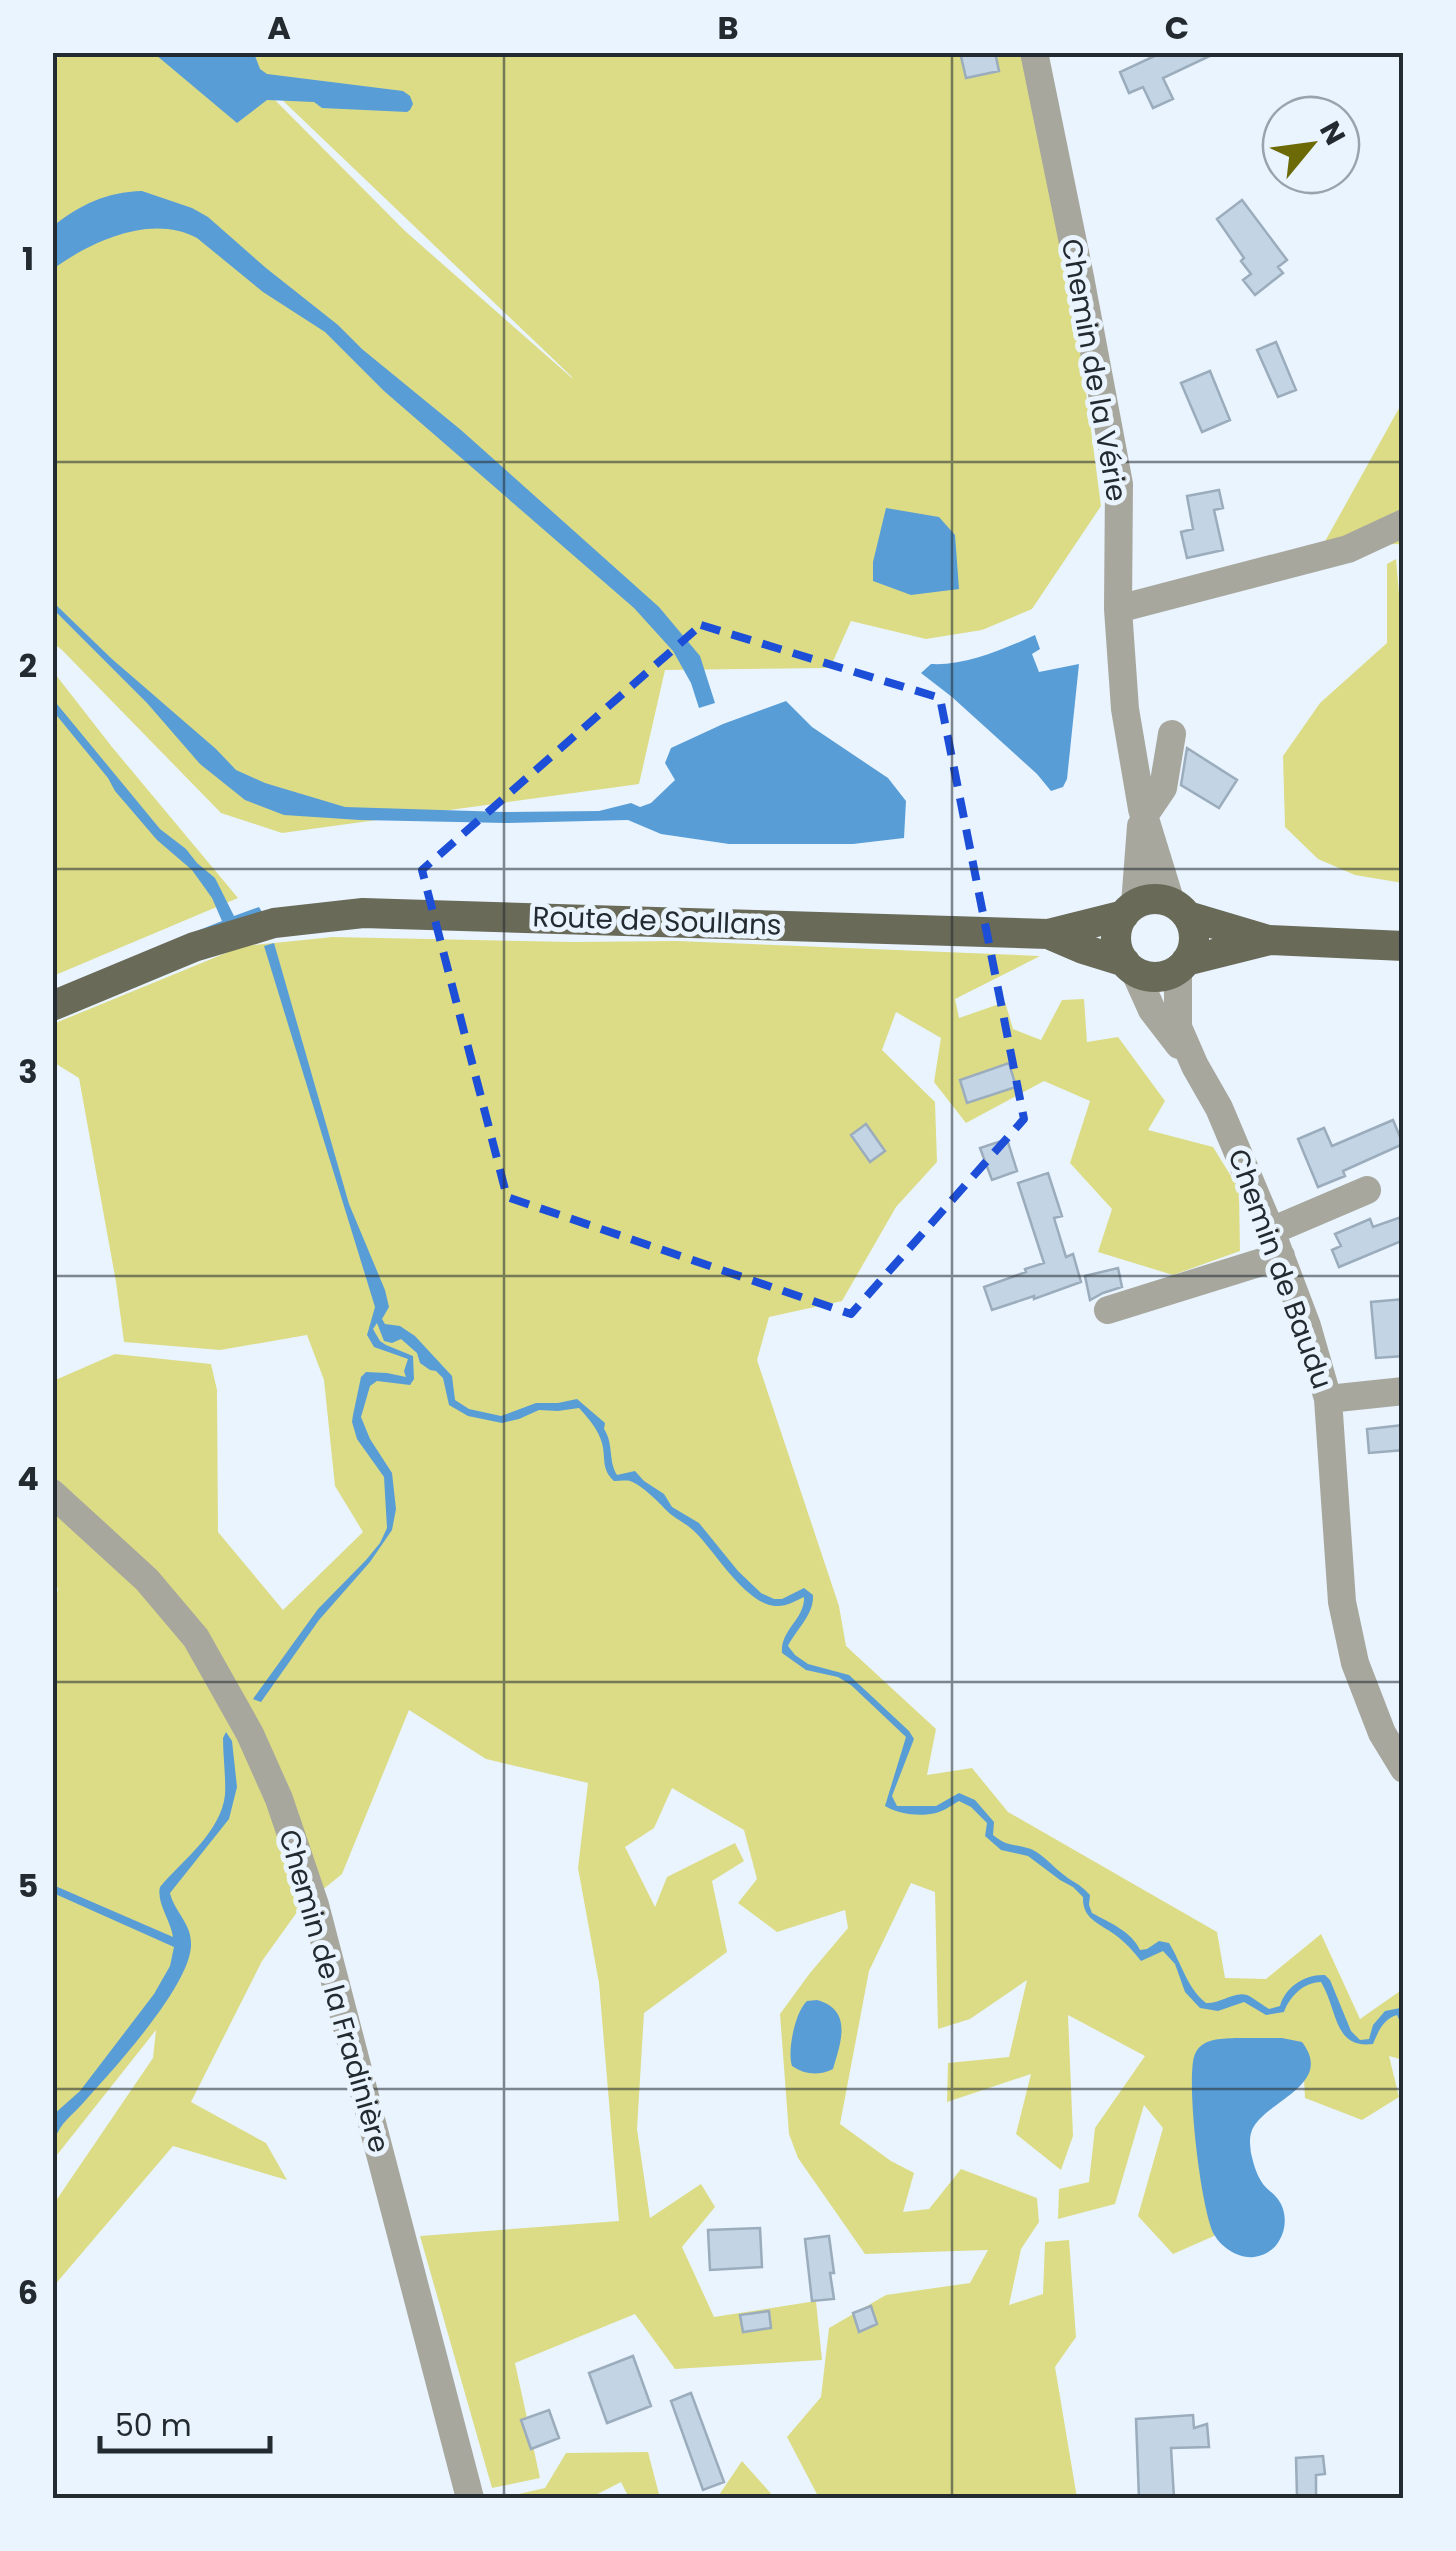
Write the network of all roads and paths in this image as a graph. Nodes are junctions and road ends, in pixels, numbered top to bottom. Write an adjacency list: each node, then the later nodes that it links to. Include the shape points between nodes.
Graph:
1 (1034, 52): 3 (street, Chemin de la Vérie, via 1119,484)
2 (1404, 523): 3 (street, via 1348,549)
3 (1118, 609): 5 (street, Chemin de la Vérie, via 1125,709)
4 (1172, 734): 5 (street, via 1163,788)
5 (1143, 813): 6 (street, Chemin de la Vérie); 7 (street, Chemin de la Vérie)
6 (1130, 909): 7 (main road, via 1154,899); 8 (main road, Route de Soullans); 12 (main road, via 1116,939)
7 (1179, 909): 9 (main road); 11 (main road, via 1194,940)
8 (1048, 934): 12 (main road, Route de Soullans); 13 (main road, Route de Soullans, via 363,913 268,925 194,947)
9 (1268, 940): 10 (main road); 11 (main road)
10 (1404, 946)
11 (1182, 965): 12 (main road, via 1157,976); 14 (street, Chemin de Baudu, via 1178,1027)
12 (1129, 966): 14 (street, Chemin de Baudu, via 1152,1010)
13 (52, 1006)
14 (1195, 1066): 16 (street, Chemin de Baudu)
15 (1368, 1190): 16 (street)
16 (1276, 1243): 17 (street); 19 (street, Chemin de Baudu)
17 (1108, 1310)
18 (1404, 1391): 19 (street)
19 (1328, 1400): 21 (street, Chemin de Baudu, via 1342,1602 1356,1663 1382,1733)
20 (52, 1493): 22 (street, Chemin de la Fradinière, via 147,1580 196,1638 279,1799 315,1905)
21 (1404, 1769)
22 (470, 2498)

